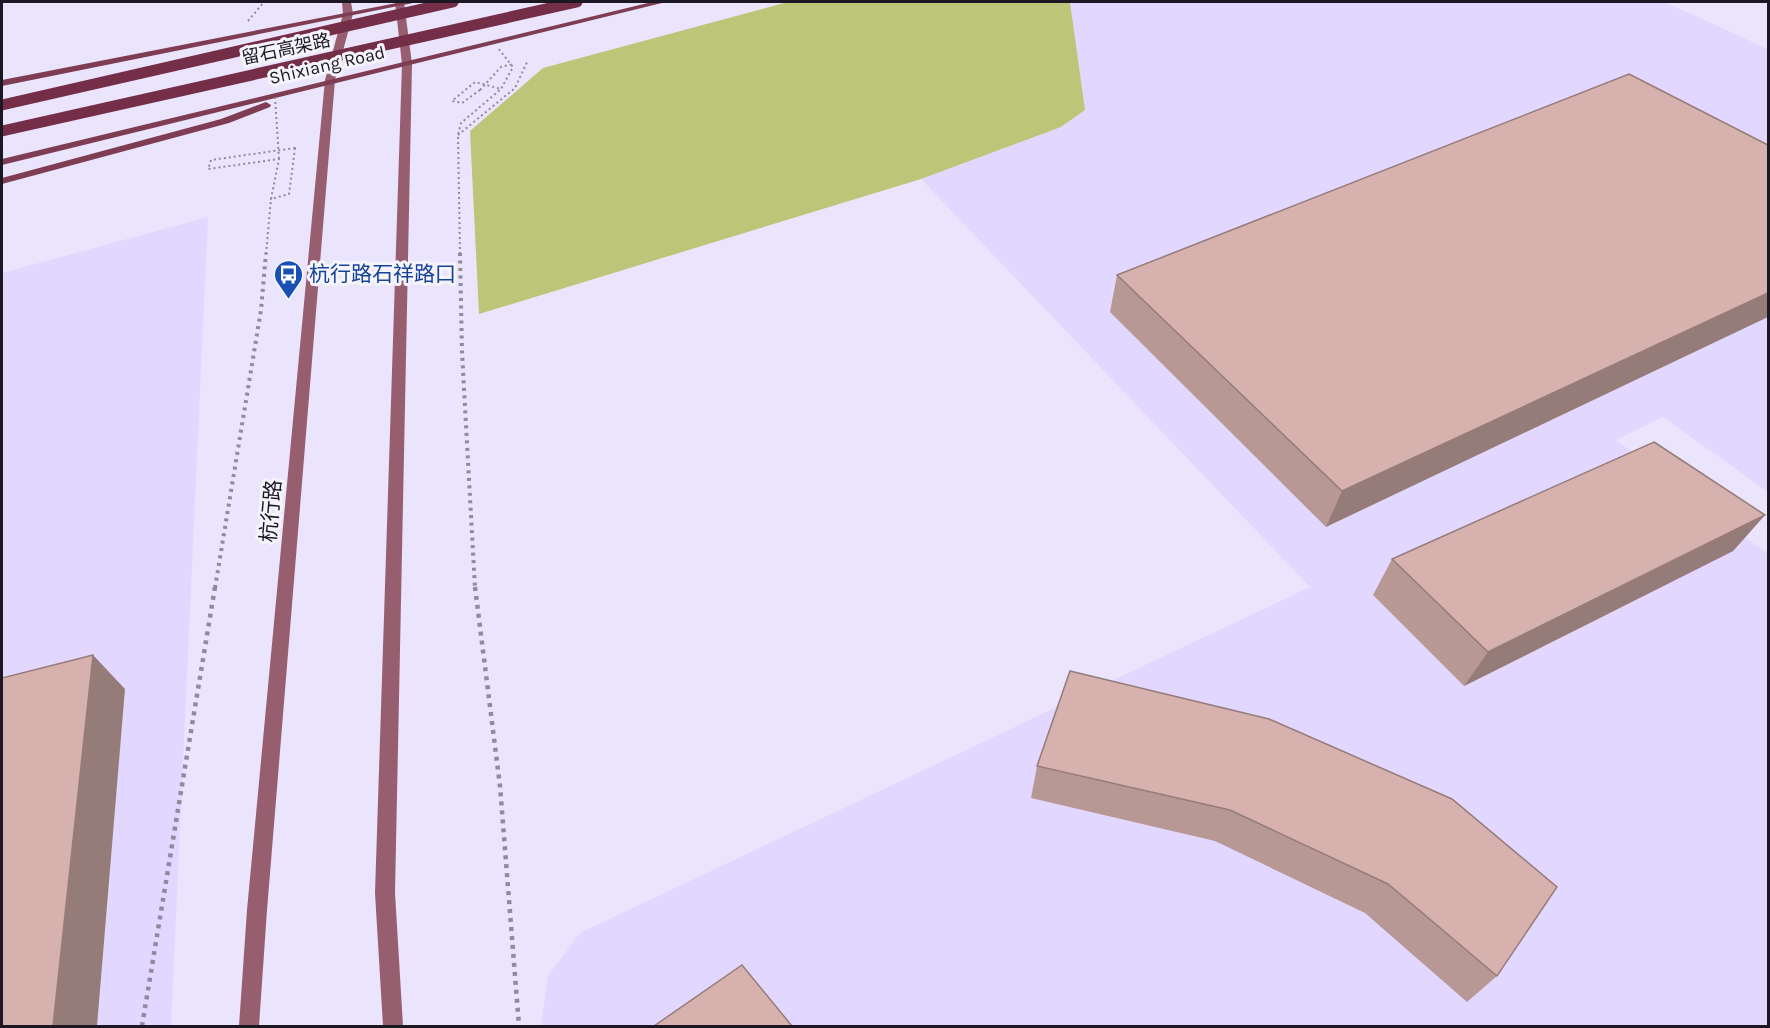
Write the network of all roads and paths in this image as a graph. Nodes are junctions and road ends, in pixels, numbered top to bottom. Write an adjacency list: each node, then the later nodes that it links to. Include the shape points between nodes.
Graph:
1 (264, 2): 7 (path, bridge)
2 (453, 2): 13 (highway, 留石高架路, bridge)
3 (577, 2): 14 (highway, 留石高架路, bridge)
4 (661, 2): 9 (main road, Shixiang Road)
5 (404, 3): 6 (main road); 9 (main road)
6 (347, 8): 8 (main road); 10 (main road, 杭行路)
7 (253, 15)
8 (110, 61): 11 (main road); 12 (main road, via 60,79)
9 (407, 63): 10 (main road, Shixiang Road); 21 (main road, via 385,893)
10 (330, 80): 16 (main road, Shixiang Road); 17 (main road, via 225,121); 20 (main road, 杭行路)
11 (2, 83)
12 (2, 91)
13 (2, 105)
14 (2, 131)
15 (458, 135): 15 (path, bridge, via 461,123 501,89 475,82 452,101 462,103 480,90 501,68 528,60 514,88); 22 (path, via 462,352 474,580 500,786)
16 (2, 162)
17 (2, 181)
18 (271, 199): 18 (path, via 279,159 208,169 211,160 295,148 289,194); 19 (path, via 261,310)
19 (142, 1026)
20 (249, 1026)
21 (393, 1026)
22 (519, 1026)

